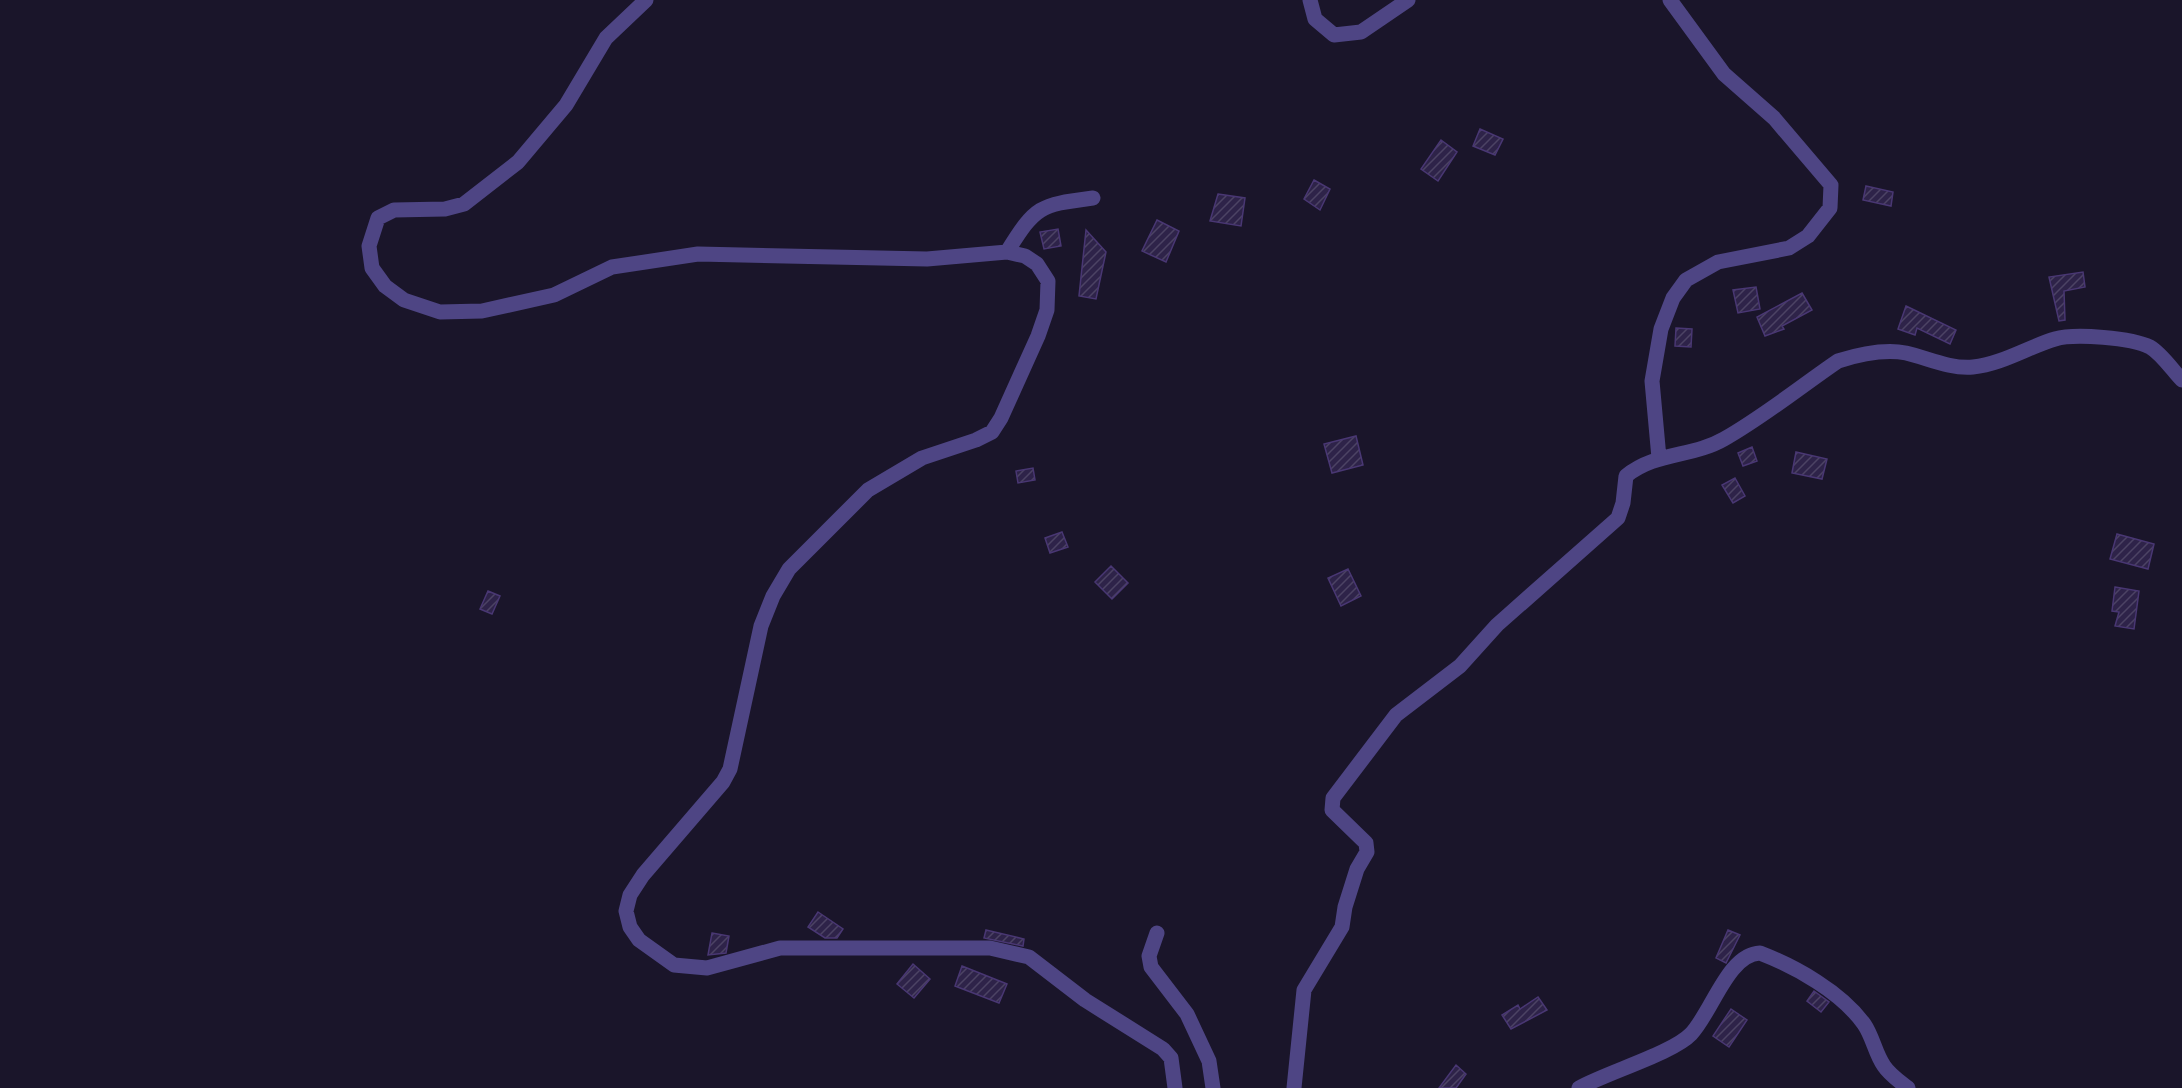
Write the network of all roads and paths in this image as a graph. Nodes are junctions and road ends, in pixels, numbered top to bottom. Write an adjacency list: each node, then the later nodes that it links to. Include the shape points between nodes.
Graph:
1 (646, 0): 6 (street, via 606,38 566,105 518,162 464,204 445,209 393,210 378,218 369,246 372,268 385,286 404,300 440,312 482,311 554,295 612,267 698,254 927,259)
2 (1310, 0): 3 (street, via 1315,19 1334,35 1361,32)
3 (1408, 0)
4 (1670, 0): 8 (street, via 1724,74 1773,118 1831,185 1830,208 1808,236 1789,248 1718,262 1686,280 1673,298 1661,329 1653,381)
5 (1094, 198): 6 (street, via 1047,204 1033,214)
6 (1007, 252): 10 (street, via 1037,264 1048,281 1047,310 1001,418 992,432 976,441 922,458 868,490 789,569 761,626 730,769 644,875 630,895 626,911 639,940 674,965 706,968 780,948 990,948 1020,954 1163,1049 1171,1058)
7 (2182, 381): 8 (street, via 2152,348 2105,337 2057,338 1973,367 1943,365 1904,353 1855,355 1838,361 1722,440)
8 (1659, 458): 12 (street, via 1626,476 1618,518 1497,625 1460,666 1396,715 1333,798 1332,810 1366,843 1367,852 1357,869 1342,927 1304,990)
9 (1157, 933): 11 (street, via 1149,956 1151,967 1187,1014 1209,1061)
10 (1175, 1088)
11 (1213, 1088)
12 (1294, 1088)
13 (1579, 1088): 14 (street, via 1692,1034 1733,968 1750,953 1760,953 1830,992 1862,1022 1874,1039 1882,1065)
14 (1908, 1088)

